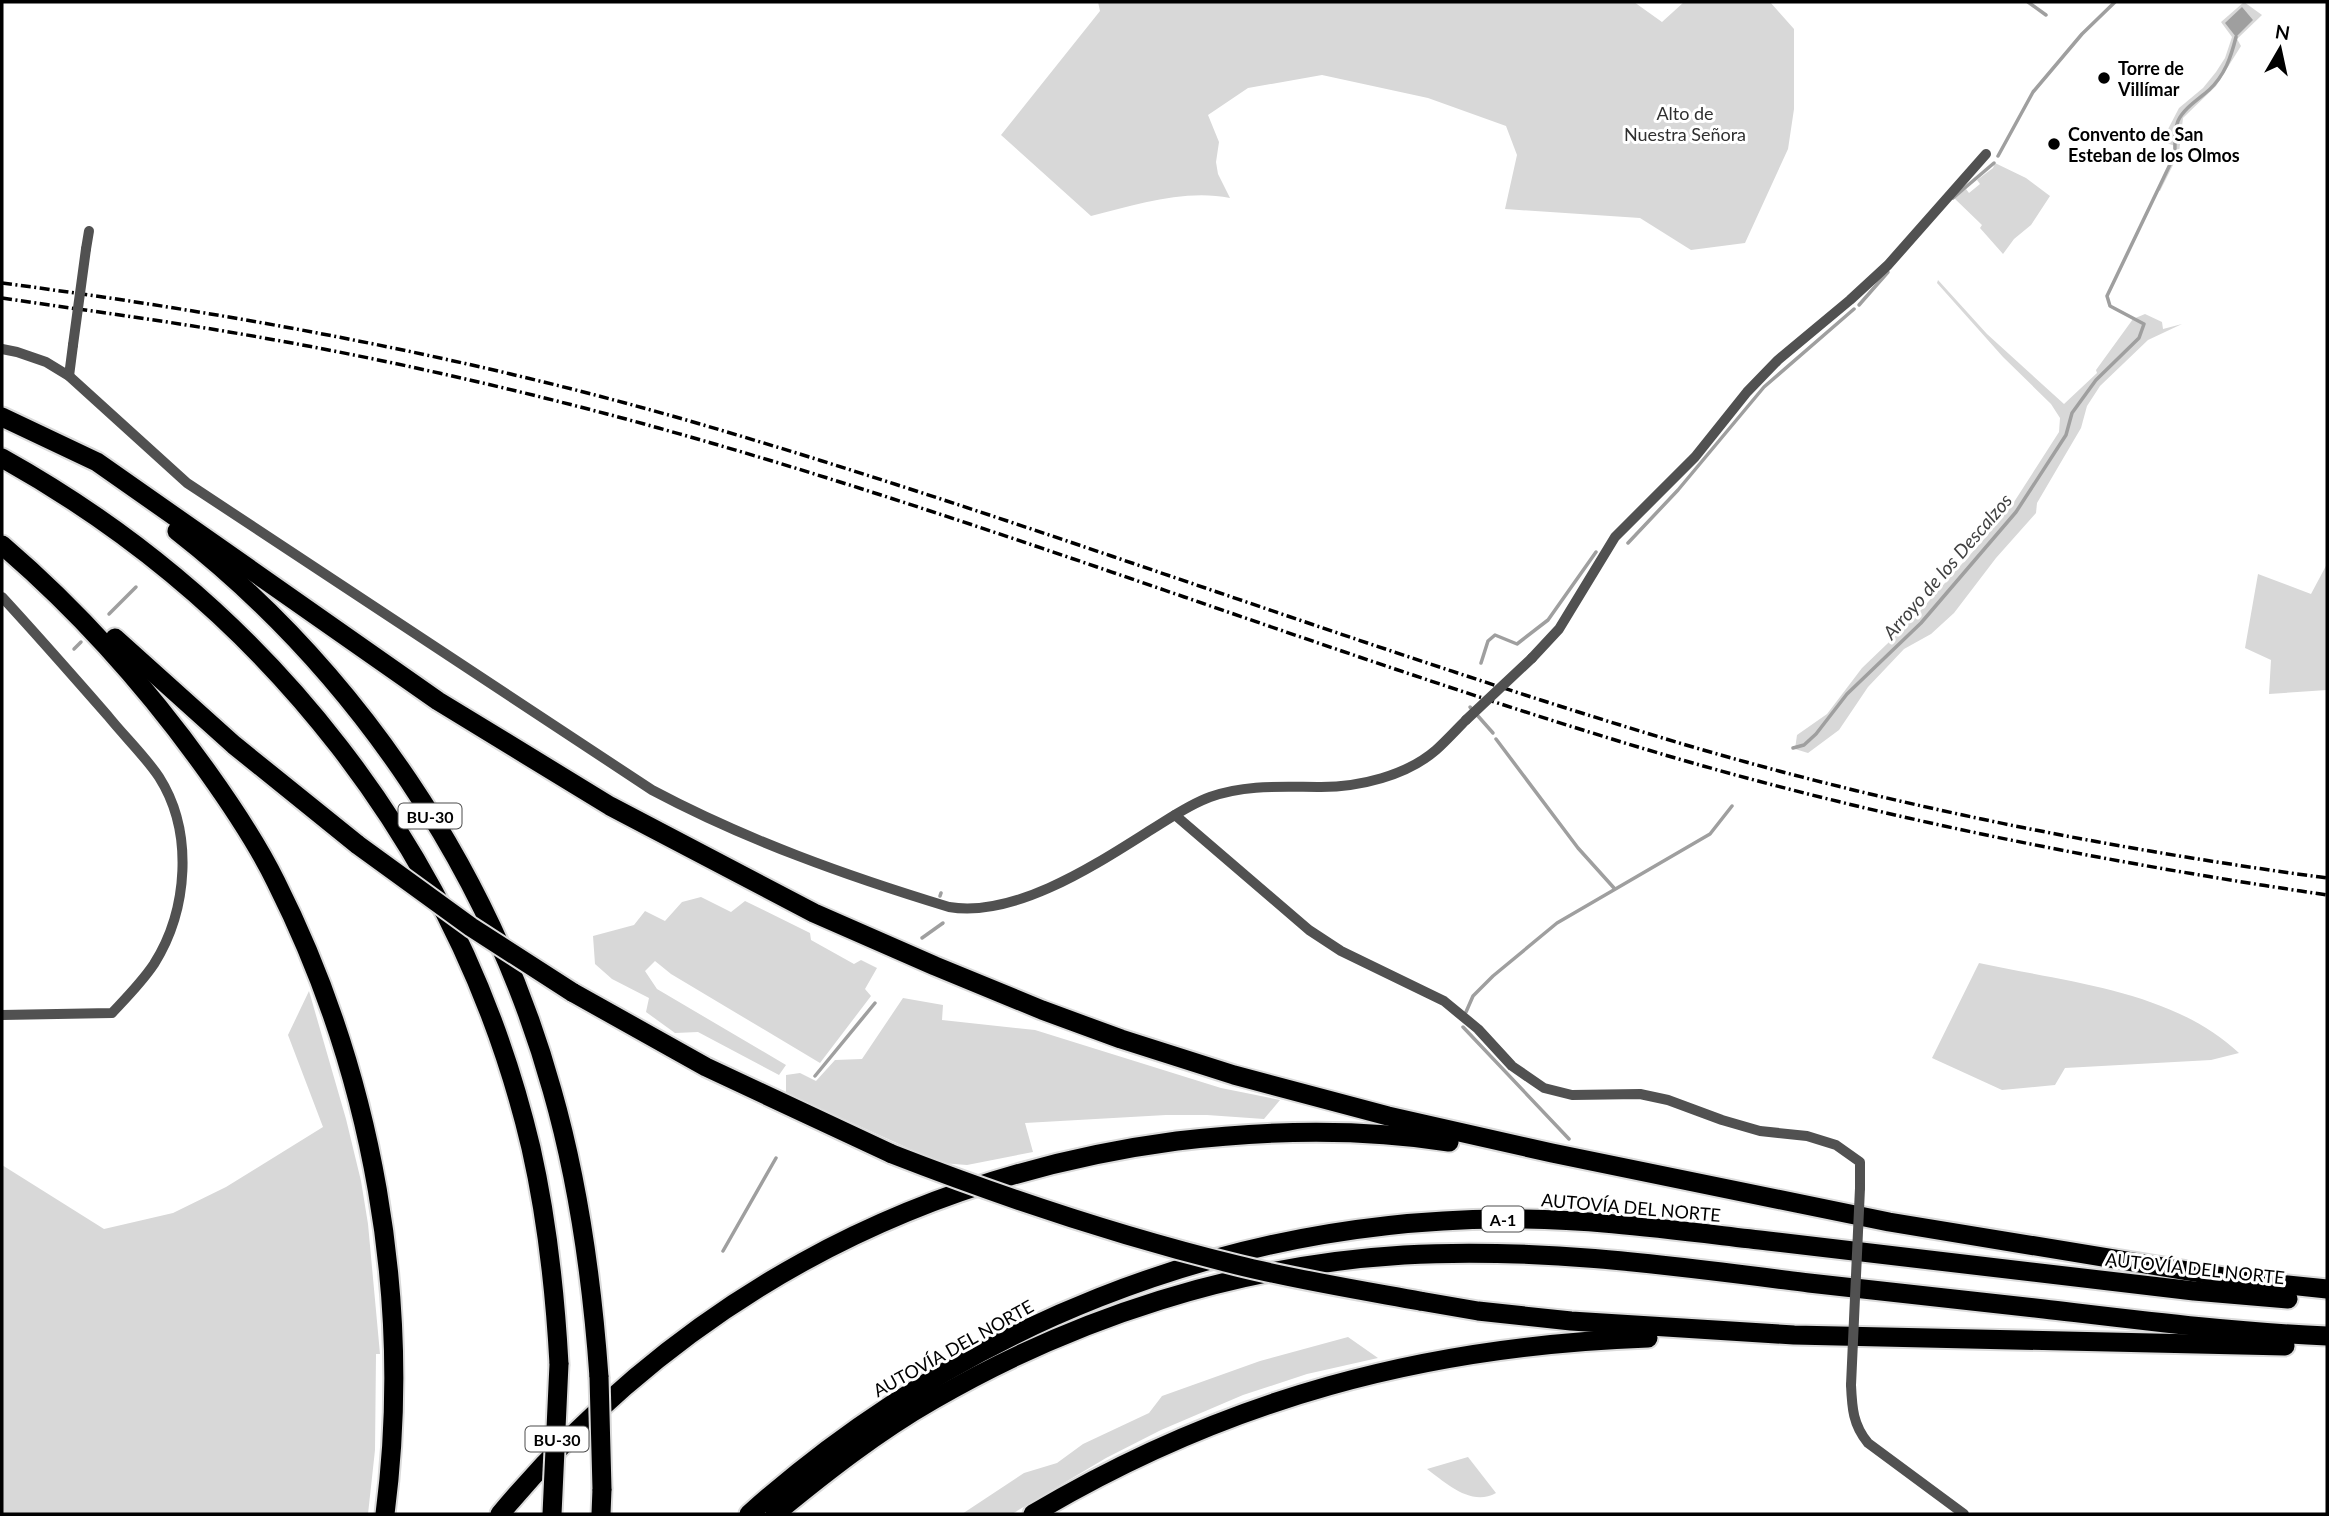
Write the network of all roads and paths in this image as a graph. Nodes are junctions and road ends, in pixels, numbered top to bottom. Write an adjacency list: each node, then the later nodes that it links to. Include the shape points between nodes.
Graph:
1 (1986, 154): 10 (street, bridge, via 1888,265 1747,392 1695,457 1615,537 1559,629 1434,752 1401,771 1354,785 1269,785 1227,792)
2 (89, 231): 4 (street, bridge)
3 (2, 349): 4 (street, via 46,362)
4 (69, 376): 10 (street, via 187,483 652,790 755,839 923,899 981,909 1056,883)
5 (2, 417): 12 (highway, via 97,462 438,701 565,780 756,884 935,966 1121,1039 1234,1075 1478,1137); 21 (highway, BU-30, bridge, via 97,472 148,509 275,619 387,750 469,882 515,984 552,1089 572,1171 595,1315)
6 (2, 458): 20 (highway, BU-30, bridge, via 103,520 165,566 241,634 328,732 384,809 432,888 489,1012 531,1149 549,1247 559,1364)
7 (2, 537): 15 (highway, bridge, via 234,745 358,845 471,927 572,992 706,1067 892,1154 1127,1236 1238,1265 1420,1301 1571,1321)
8 (2, 545): 18 (highway, via 53,591 161,708 249,835 314,967 358,1101 384,1231 393,1355)
9 (2, 597): 11 (street, via 159,777 179,818 183,860 164,945 140,983 112,1013)
10 (1175, 815): 25 (street, bridge, via 1309,930 1444,1002 1478,1029 1512,1066 1544,1088 1572,1095 1640,1094 1668,1100 1760,1131 1807,1136 1836,1145 1860,1162 1854,1420 1868,1443)
11 (2, 1016)
12 (1791, 1204): 13 (highway, via 2158,1268); 19 (highway, via 1494,1149 1377,1134 1218,1136 1057,1162 894,1217 754,1290 628,1383 566,1440)
13 (2327, 1289)
14 (2327, 1300): 22 (highway, AUTOVÍA DEL NORTE / A-1, via 2194,1291 1609,1224 1502,1219 1371,1227 1191,1264 1045,1320 888,1408)
15 (1794, 1335): 17 (highway); 24 (highway, via 1542,1345 1434,1359 1353,1378 1177,1440)
16 (2327, 1336): 23 (highway, AUTOVÍA DEL NORTE / A-1, via 2181,1325 1622,1261 1501,1254 1363,1259 1204,1288 1126,1311 1038,1347 931,1401)
17 (2327, 1347)
18 (385, 1514)
19 (500, 1514)
20 (552, 1514)
21 (601, 1514)
22 (749, 1514)
23 (775, 1514)
24 (1034, 1514)
25 (1964, 1514)

